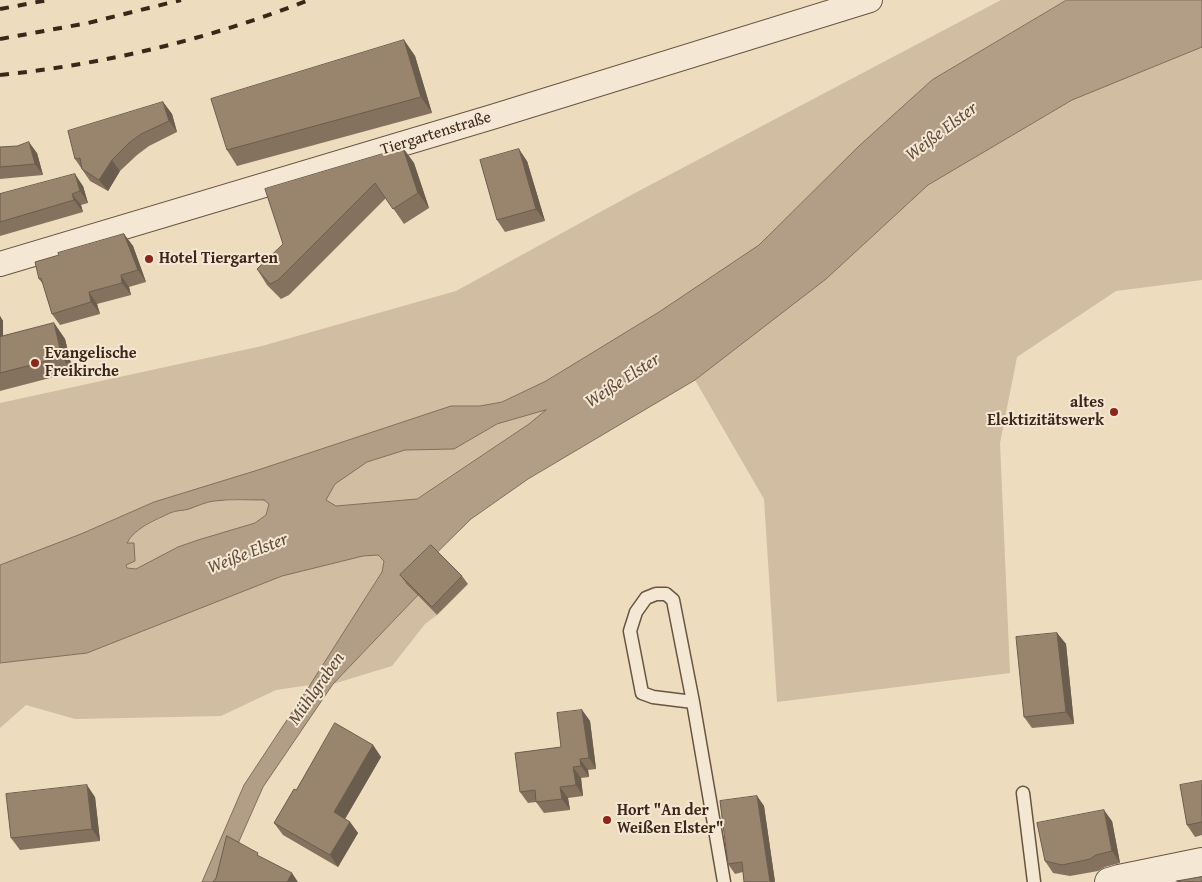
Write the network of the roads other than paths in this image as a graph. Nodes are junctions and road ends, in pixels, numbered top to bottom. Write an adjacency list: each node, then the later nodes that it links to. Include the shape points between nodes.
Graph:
1 (870, 0): 2 (street, Tiergartenstraße)
2 (0, 264)
3 (693, 702): 3 (lane, via 673,600 666,594 656,594 646,598 636,612 630,631 642,693); 6 (lane)
4 (1023, 793): 7 (lane)
5 (1202, 862): 8 (street)
6 (724, 882)
7 (1034, 882)
8 (1109, 882)

